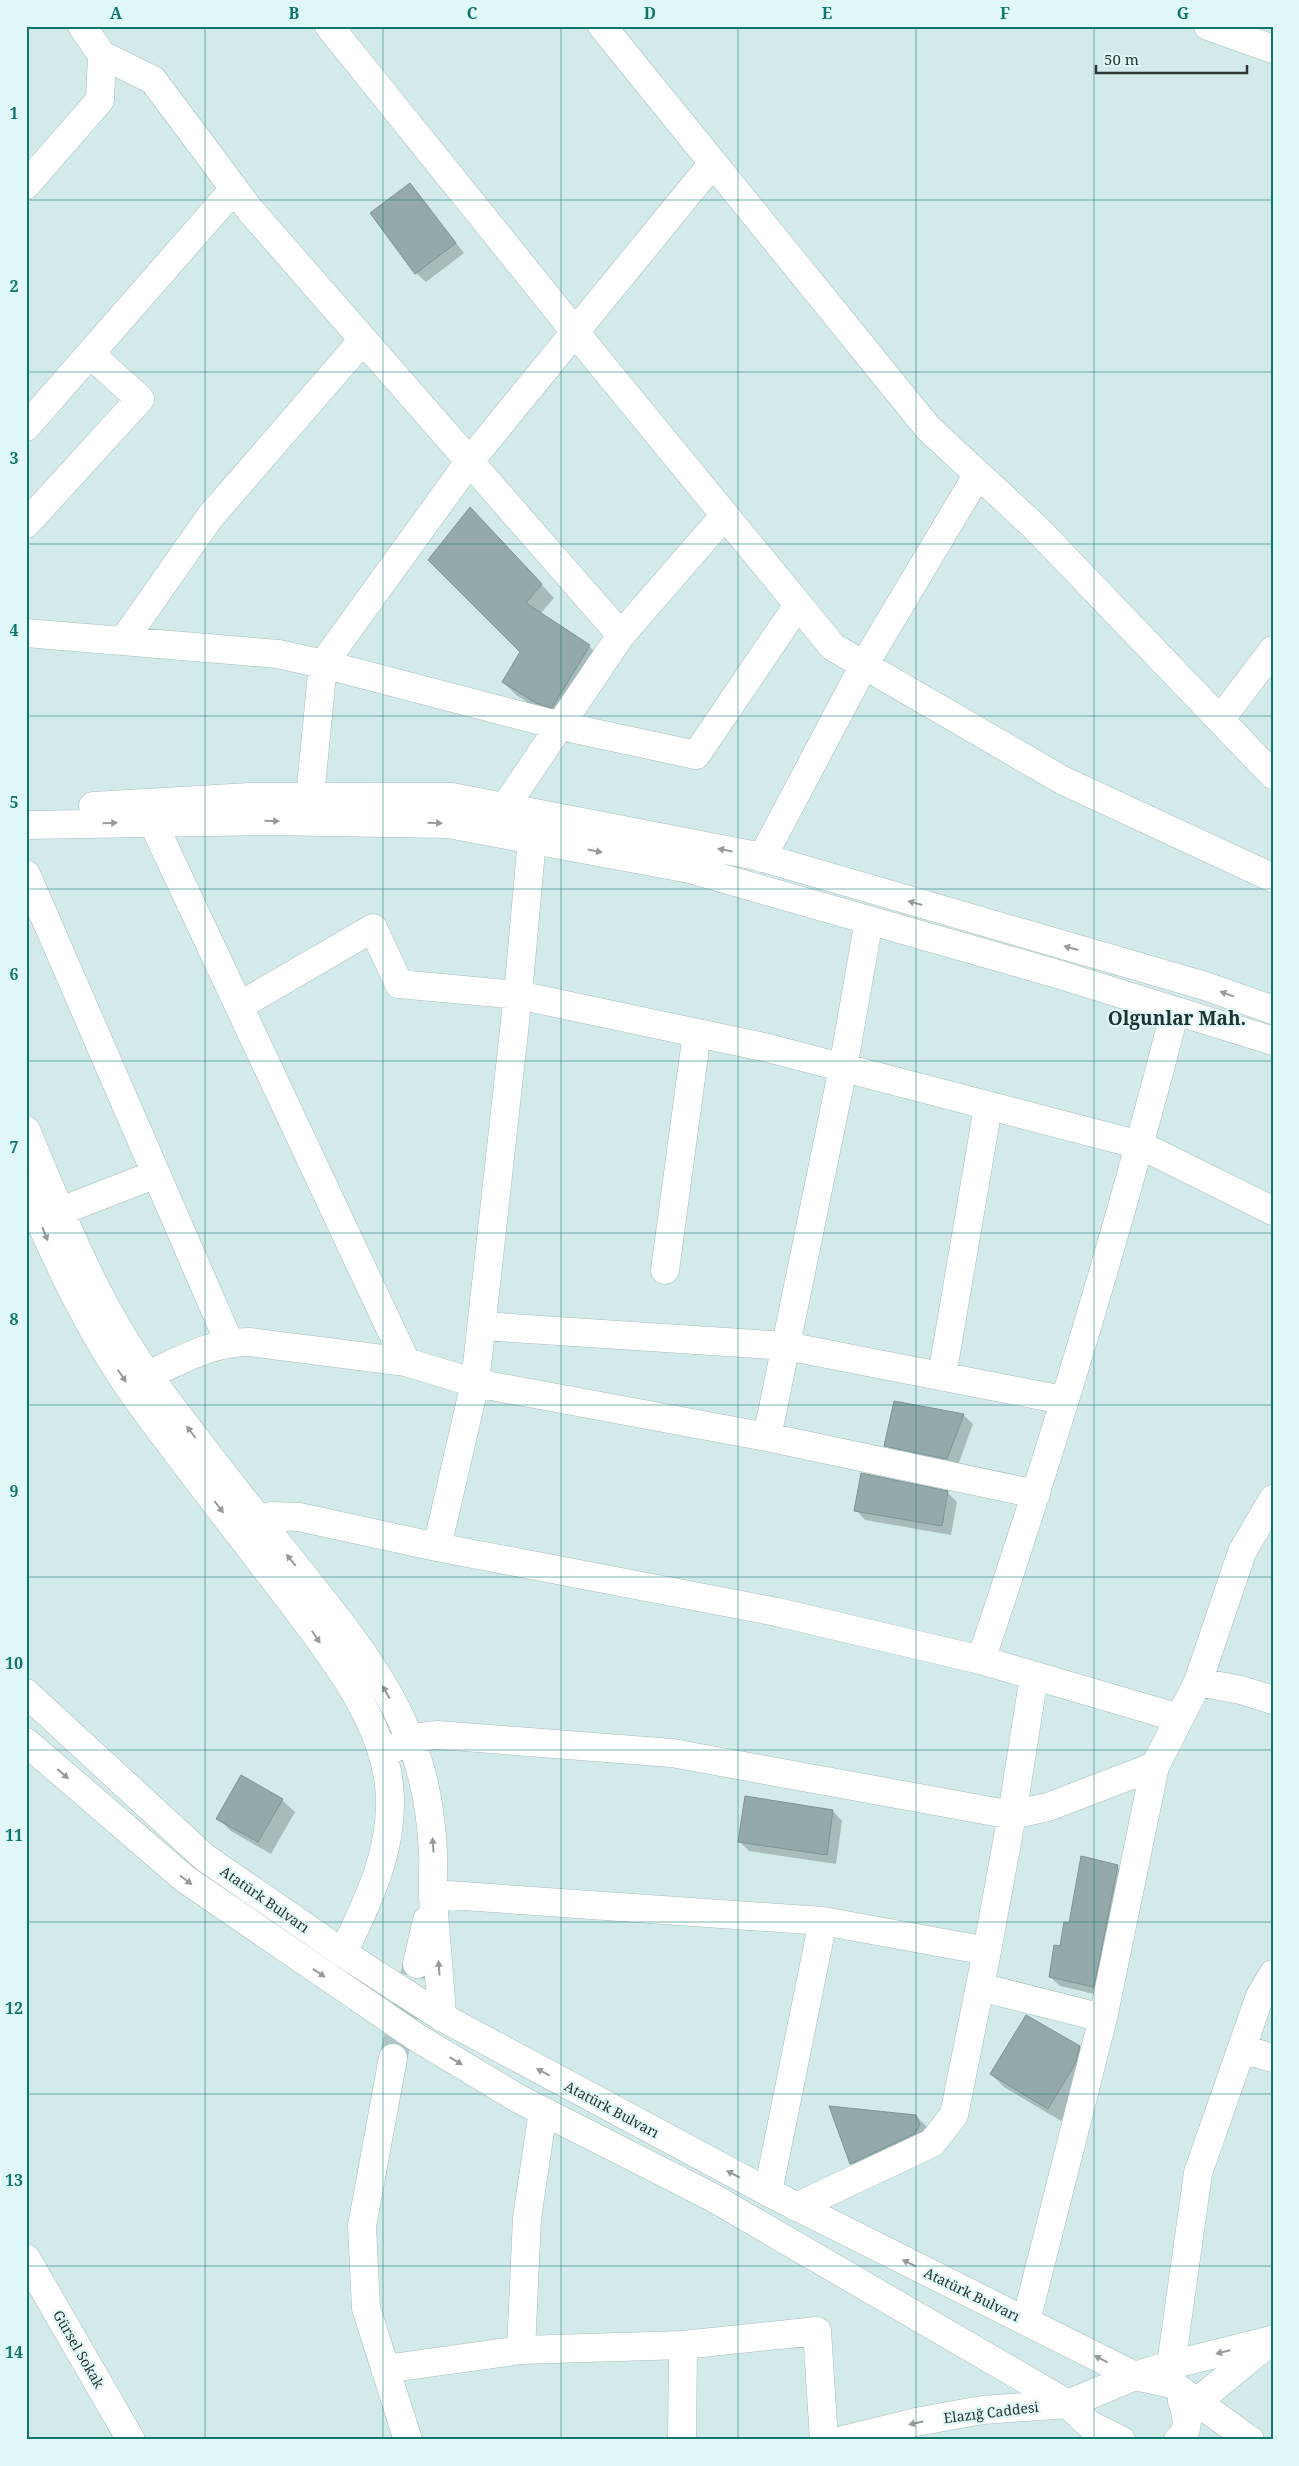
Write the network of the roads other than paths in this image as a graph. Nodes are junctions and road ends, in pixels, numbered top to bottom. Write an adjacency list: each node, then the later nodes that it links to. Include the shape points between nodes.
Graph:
1 (82, 26): 6 (street)
2 (329, 26): 10 (street)
3 (602, 26): 7 (street)
4 (1208, 26): 5 (street)
5 (1273, 49)
6 (102, 55): 8 (street, via 100,100); 9 (street, via 153,80)
7 (713, 163): 10 (street); 15 (street, via 928,428)
8 (26, 186)
9 (234, 189): 11 (street); 12 (street)
10 (574, 331): 14 (street); 16 (street)
11 (363, 340): 14 (street); 21 (street, via 210,516)
12 (90, 354): 13 (street); 17 (street, via 140,400)
13 (26, 428)
14 (469, 462): 20 (street); 23 (street)
15 (978, 474): 24 (street); 25 (street, via 1036,528)
16 (725, 515): 18 (street); 20 (street)
17 (26, 524)
18 (798, 604): 24 (street, via 833,647); 26 (street, via 696,755)
19 (26, 633): 21 (street)
20 (620, 635): 26 (street)
21 (123, 641): 23 (street, via 278,654)
22 (1273, 650): 25 (street)
23 (323, 664): 26 (street); 28 (street)
24 (864, 664): 34 (street); 36 (street, via 1062,780)
25 (1220, 720): 27 (street)
26 (561, 726): 29 (street)
27 (1273, 775)
28 (310, 797): 29 (street, via 452,797); 30 (street, via 250,797)
29 (505, 807): 34 (street, one-way to 29)
30 (26, 809)
31 (153, 822): 32 (street, one-way to 31); 33 (street, one-way to 33, via 448,824); 39 (street)
32 (26, 825)
33 (532, 839): 37 (street, one-way to 37, via 690,869); 38 (street)
34 (762, 858): 40 (street, one-way to 34, via 1205,986)
35 (26, 874): 48 (street)
36 (1273, 878)
37 (869, 920): 41 (street); 44 (street)
38 (518, 995): 39 (street, via 400,984 373,928); 42 (street); 53 (street)
39 (239, 1006): 56 (street)
40 (1273, 1010)
41 (1175, 1011): 43 (street); 47 (street)
42 (697, 1033): 44 (street); 52 (street)
43 (1273, 1041)
44 (843, 1068): 45 (street); 55 (street)
45 (988, 1107): 47 (street); 58 (street)
46 (26, 1130): 50 (street)
47 (1140, 1145): 51 (street); 60 (street)
48 (156, 1174): 50 (street); 54 (street)
49 (26, 1189): 64 (street, one-way to 64, via 77,1302 109,1358 140,1402)
50 (61, 1210): 57 (street, via 117,1326)
51 (1273, 1211)
52 (665, 1270)
53 (482, 1326): 55 (street); 59 (street)
54 (229, 1342): 56 (street); 57 (street)
55 (786, 1346): 58 (street); 61 (street)
56 (406, 1362): 59 (street)
57 (148, 1375): 64 (street, one-way to 57)
58 (942, 1376): 60 (street)
59 (475, 1382): 61 (street); 65 (street)
60 (1064, 1400): 62 (street)
61 (767, 1437): 62 (street)
62 (1036, 1494): 66 (street)
63 (1273, 1499): 68 (street, via 1242,1552)
64 (247, 1523): 65 (street, via 284,1515 299,1516); 72 (street, one-way to 64, via 360,1649); 74 (street, one-way to 74, via 307,1624 371,1720)
65 (437, 1547): 66 (street, via 777,1612)
66 (981, 1660): 67 (street)
67 (1034, 1676): 71 (street); 76 (street)
68 (1198, 1682): 70 (street); 71 (street)
69 (26, 1693): 80 (street, Atatürk Bulvarı, via 204,1857)
70 (1273, 1700)
71 (1179, 1718): 75 (street)
72 (411, 1741): 74 (street); 76 (street, via 438,1735 672,1753); 77 (street, one-way to 72, via 431,1820)
73 (26, 1742): 89 (street, one-way to 89, via 185,1879 416,2037)
74 (383, 1753): 80 (street, via 390,1786 385,1849 362,1914)
75 (1155, 1766): 76 (street, via 1048,1807); 85 (street)
76 (1012, 1815): 79 (street)
77 (433, 1894): 78 (street); 81 (street); 84 (street, one-way to 77)
78 (823, 1921): 79 (street); 90 (street)
79 (987, 1951): 83 (street)
80 (343, 1953): 84 (street, Atatürk Bulvarı)
81 (418, 1964)
82 (1273, 1974): 86 (street, via 1260,1996)
83 (980, 1987): 85 (street); 91 (street, via 954,2115 932,2143)
84 (442, 2017): 90 (street, Atatürk Bulvarı, one-way to 84)
85 (1103, 2018): 93 (street)
86 (1242, 2049): 88 (street); 98 (street, via 1198,2174)
87 (393, 2058): 97 (street, via 362,2226 366,2308)
88 (1273, 2058)
89 (543, 2111): 96 (street, via 527,2218); 100 (street, via 710,2196)
90 (768, 2192): 91 (street, Atatürk Bulvarı)
91 (796, 2207): 93 (street, Atatürk Bulvarı, one-way to 91)
92 (31, 2275): 102 (street, Gürsel Sokak)
93 (1026, 2321): 99 (street, Atatürk Bulvarı, one-way to 93)
94 (1272, 2340): 98 (street, one-way to 98); 101 (street)
95 (683, 2345): 96 (street); 104 (street); 105 (street, via 817,2331)
96 (521, 2350): 97 (street)
97 (385, 2369): 103 (street)
98 (1171, 2374): 99 (street, Atatürk Bulvarı); 101 (street, Atatürk Bulvarı)
99 (1135, 2376): 100 (street, Elazığ Caddesi)
100 (1068, 2404): 106 (street, Elazığ Caddesi, one-way to 106, via 982,2410); 107 (street, via 1090,2425)
101 (1188, 2420): 108 (street, Atatürk Bulvarı)
102 (131, 2440)
103 (408, 2440)
104 (682, 2440)
105 (824, 2440)
106 (843, 2440)
107 (1120, 2440)
108 (1250, 2440)

